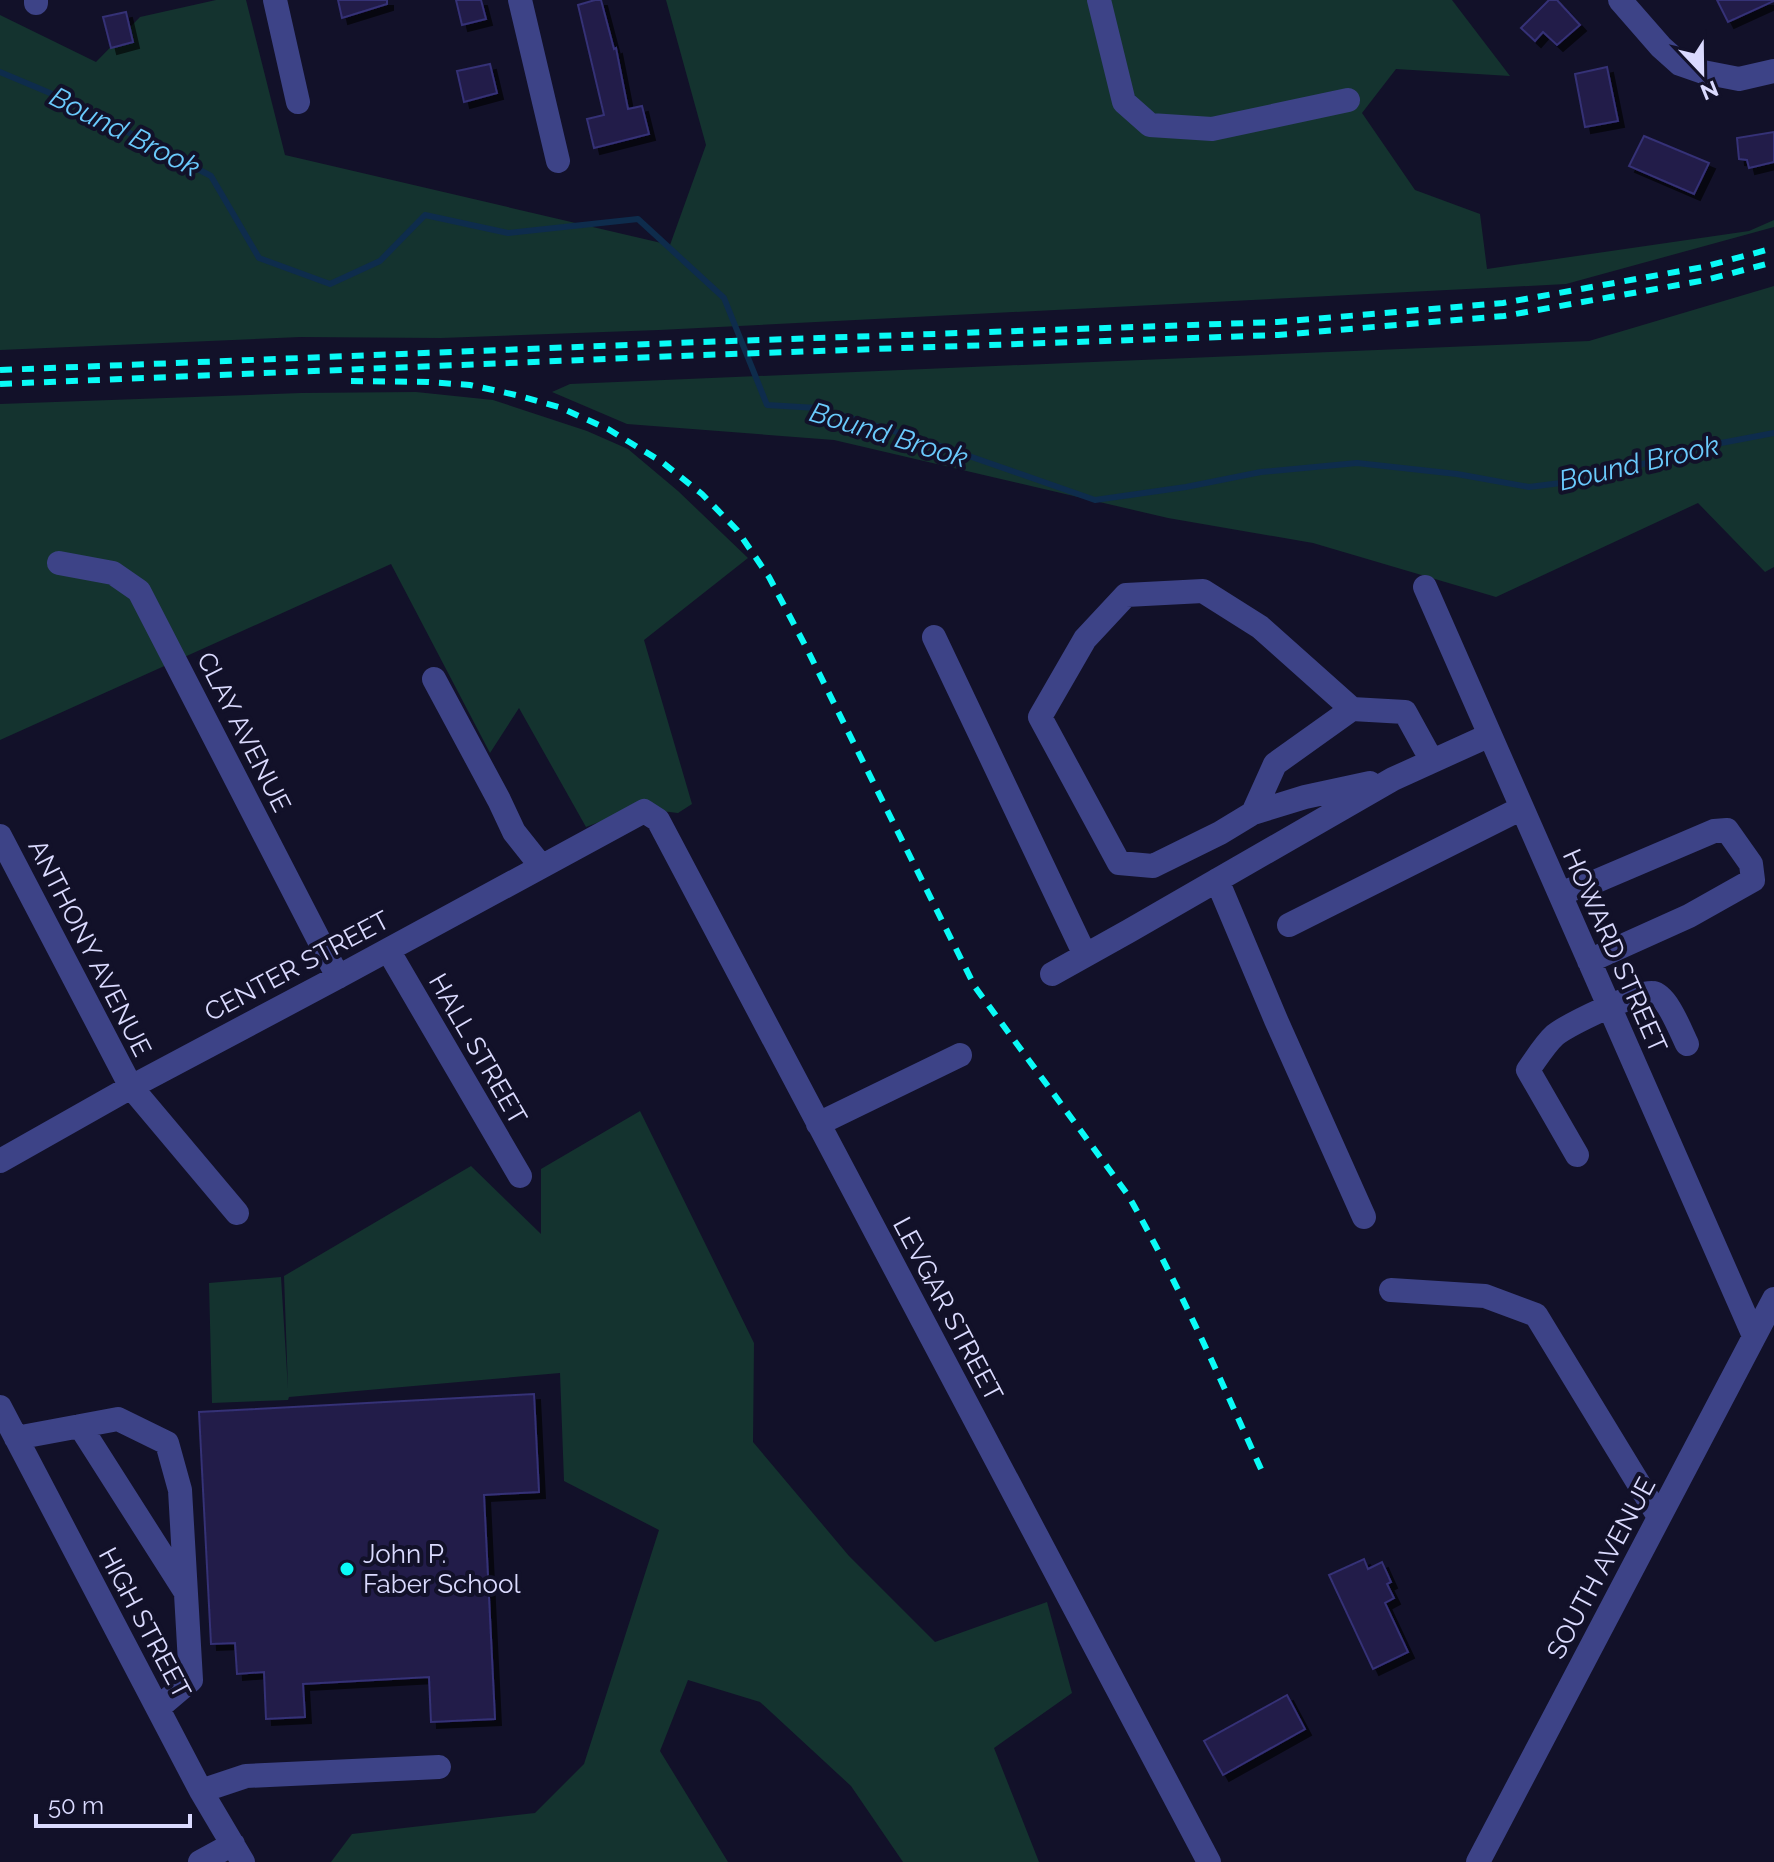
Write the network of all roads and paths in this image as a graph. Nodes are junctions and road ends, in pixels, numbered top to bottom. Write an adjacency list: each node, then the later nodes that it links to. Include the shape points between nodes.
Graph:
1 (275, 0): 7 (street)
2 (520, 0): 8 (street)
3 (1099, 0): 6 (street, via 1124,102 1150,125 1212,129)
4 (1620, 0): 5 (street, via 1680,64 1739,79)
5 (1774, 71)
6 (1348, 100)
7 (298, 102)
8 (558, 161)
9 (59, 563): 29 (street, CLAY AVENUE, via 113,573 139,591)
10 (1425, 587): 14 (street, HOWARD STREET)
11 (934, 637): 26 (street)
12 (434, 679): 21 (street, via 514,832)
13 (1352, 709): 15 (street, via 1405,712); 18 (street, via 1275,764); 18 (street, via 1260,627 1203,591 1126,595 1085,639 1040,717 1119,863 1153,866)
14 (1490, 735): 15 (street); 17 (street, HOWARD STREET)
15 (1432, 761): 16 (street)
16 (1393, 779): 18 (street); 22 (street)
17 (1522, 808): 23 (street, HOWARD STREET); 24 (street)
18 (1253, 813)
19 (621, 822): 21 (street, CENTER STREET); 34 (street, LEVGAR STREET, via 644,811 658,820)
20 (0, 836): 33 (street, ANTHONY AVENUE)
21 (541, 866): 25 (street, CENTER STREET)
22 (1217, 880): 26 (street); 39 (street)
23 (1560, 893): 27 (street, HOWARD STREET); 27 (street, via 1714,831 1727,830 1751,864 1753,880)
24 (1289, 925)
25 (388, 950): 29 (street, CENTER STREET); 37 (street, HALL STREET)
26 (1085, 955): 28 (street)
27 (1589, 961): 30 (street, HOWARD STREET)
28 (1052, 974)
29 (338, 977): 33 (street, CENTER STREET)
30 (1609, 1006): 31 (street, via 1654,993 1664,999); 35 (street, via 1556,1035 1528,1070); 42 (street, HOWARD STREET)
31 (1687, 1044)
32 (960, 1055): 34 (street)
33 (131, 1087): 36 (street, CENTER STREET); 38 (street, ANTHONY AVENUE)
34 (818, 1124): 53 (street, LEVGAR STREET)
35 (1577, 1155)
36 (0, 1161)
37 (520, 1176)
38 (237, 1213)
39 (1364, 1217)
40 (1391, 1290): 46 (street, via 1485,1296 1536,1315)
41 (1774, 1299): 42 (street, SOUTH AVENUE)
42 (1754, 1336): 46 (street, SOUTH AVENUE)
43 (0, 1407): 45 (street, HIGH STREET)
44 (80, 1426): 45 (street); 47 (street); 47 (street, via 118,1419 167,1443 180,1490)
45 (16, 1438): 48 (street, HIGH STREET)
46 (1659, 1517): 54 (street, SOUTH AVENUE)
47 (186, 1593): 48 (street, via 191,1680)
48 (158, 1708): 50 (street, HIGH STREET)
49 (439, 1767): 50 (street, via 246,1776)
50 (201, 1791): 51 (street, HIGH STREET)
51 (238, 1853): 52 (street)
52 (200, 1862)
53 (1209, 1862)
54 (1478, 1862)

